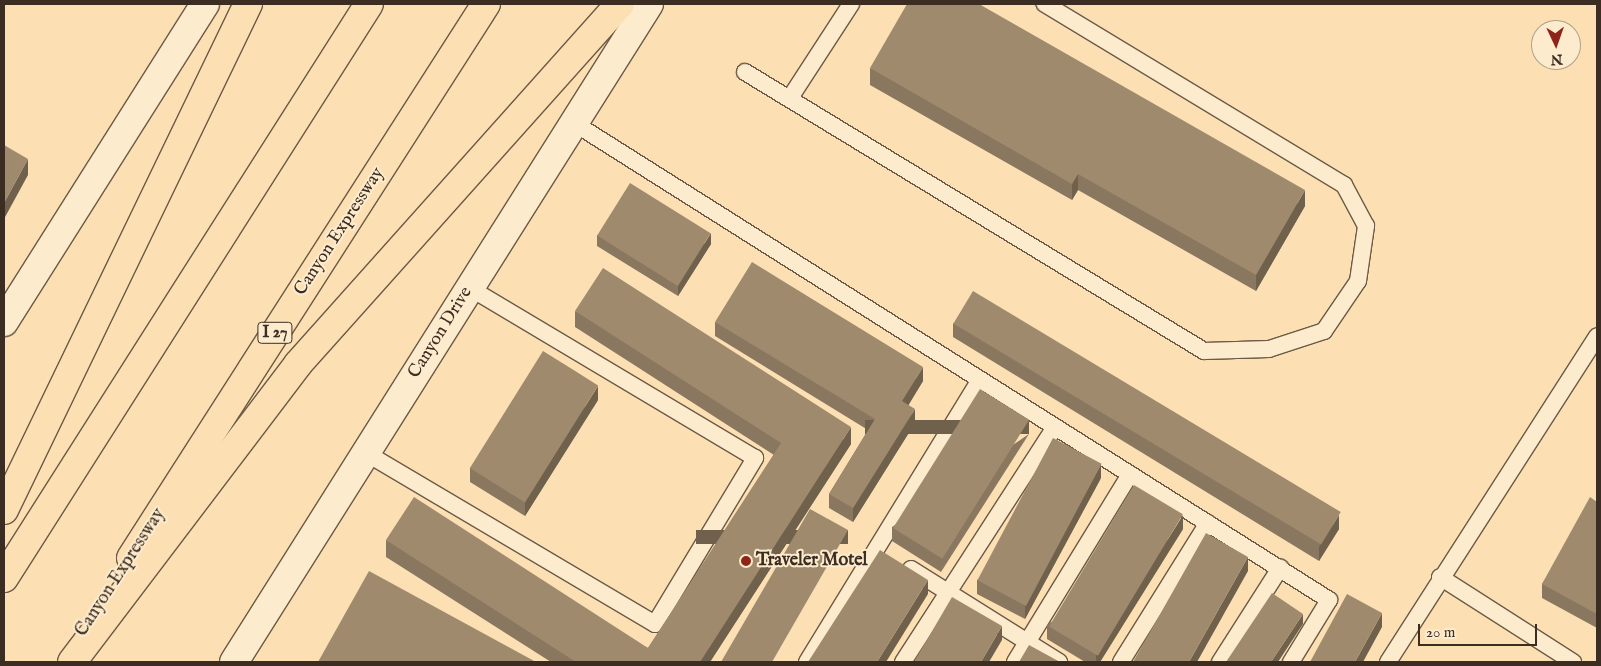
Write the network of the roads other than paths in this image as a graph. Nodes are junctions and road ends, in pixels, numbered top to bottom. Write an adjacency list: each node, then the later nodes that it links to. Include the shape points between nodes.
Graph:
1 (205, 4): 13 (main road)
2 (248, 4): 19 (highway)
3 (369, 4): 24 (highway)
4 (486, 4): 27 (highway, Canyon Expressway / I 27)
5 (620, 4): 28 (highway, via 298,364)
6 (649, 4): 11 (main road, Canyon Drive)
7 (850, 4): 10 (lane)
8 (1045, 4): 10 (lane, via 1344,185 1366,226 1358,282 1324,331 1269,349 1204,351)
9 (745, 72): 10 (lane)
10 (790, 98)
11 (574, 124): 12 (main road, Canyon Drive); 15 (lane)
12 (470, 288): 17 (main road, Canyon Drive); 17 (lane, via 754,458 655,624)
13 (4, 322)
14 (1597, 336): 23 (lane)
15 (980, 380): 16 (lane); 21 (lane)
16 (1054, 427): 18 (lane); 25 (lane)
17 (366, 453): 29 (main road, Canyon Drive)
18 (1130, 474): 20 (lane); 26 (lane)
19 (4, 510)
20 (1208, 523): 22 (lane); 34 (lane)
21 (877, 548): 25 (lane); 30 (lane)
22 (1280, 568): 35 (lane); 36 (lane, via 1329,600)
23 (1440, 577): 37 (lane); 38 (lane)
24 (4, 578)
25 (948, 592): 26 (lane); 31 (lane)
26 (1027, 642): 32 (lane); 33 (lane)
27 (64, 662)
28 (72, 662)
29 (234, 662)
30 (806, 662)
31 (903, 662)
32 (1015, 662)
33 (1059, 662)
34 (1121, 662)
35 (1220, 662)
36 (1291, 662)
37 (1388, 662)
38 (1573, 662)

